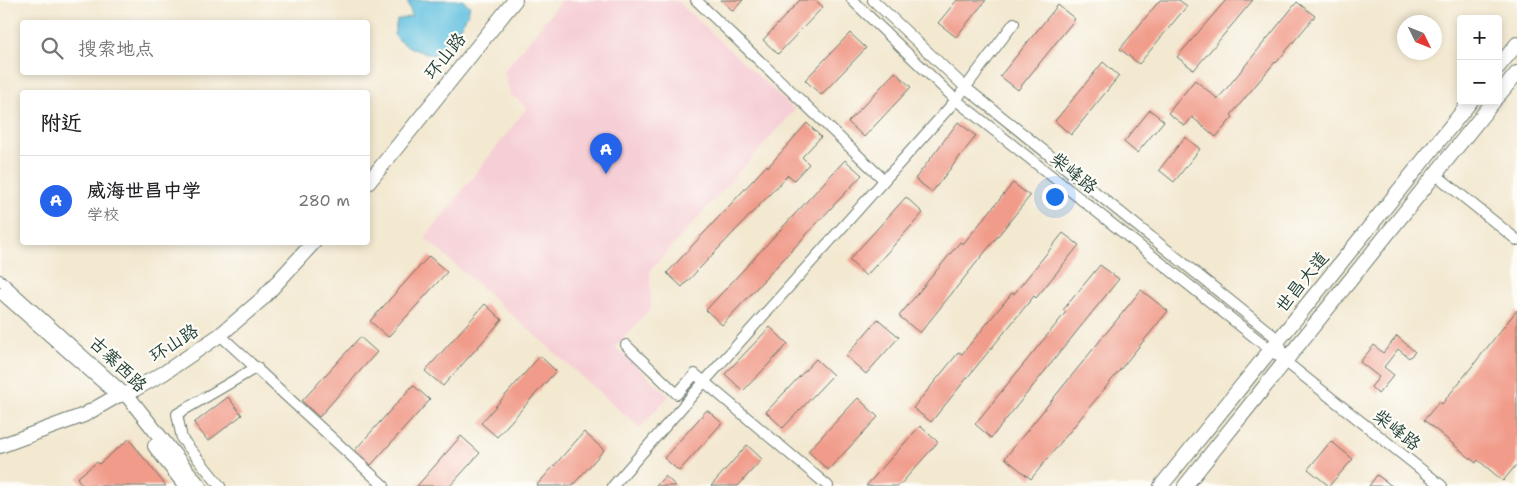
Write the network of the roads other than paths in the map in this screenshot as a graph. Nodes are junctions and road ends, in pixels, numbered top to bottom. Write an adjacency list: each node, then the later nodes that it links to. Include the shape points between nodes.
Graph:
1 (515, 0): 16 (main road, 环山路)
2 (696, 0): 15 (street)
3 (852, 0): 11 (street, 柴峰路)
4 (873, 0): 9 (street, 柴峰路)
5 (1014, 23): 9 (street)
6 (1517, 44): 7 (main road)
7 (1502, 62)
8 (1517, 73): 10 (main road)
9 (966, 88): 11 (street); 22 (street, 柴峰路)
10 (1502, 91)
11 (956, 100): 15 (street); 22 (street, 柴峰路)
12 (1468, 105): 22 (main road, 世昌大道)
13 (1491, 105): 14 (main road, 世昌大道)
14 (1435, 174): 17 (street); 24 (main road, 世昌大道)
15 (884, 180): 26 (street)
16 (370, 181)
17 (1517, 240)
18 (311, 245): 21 (main road, 环山路, via 262,299)
19 (0, 280): 27 (street, 古寨西路)
20 (0, 294): 27 (street, 古寨西路)
21 (220, 335): 25 (street); 27 (main road, 环山路, via 164,373)
22 (1275, 345): 24 (street); 35 (main road, 世昌大道)
23 (626, 346): 26 (street, via 677,394 695,374)
24 (1285, 362): 36 (main road, 世昌大道); 37 (street, 柴峰路)
25 (257, 367): 31 (street, via 177,414 182,439); 32 (street)
26 (704, 382): 33 (street); 34 (street)
27 (121, 395): 28 (main road, 环山路, via 84,415); 29 (main road, 古寨西路); 30 (main road, 古寨西路)
28 (0, 446)
29 (186, 486)
30 (199, 486)
31 (220, 486)
32 (384, 486)
33 (613, 486)
34 (828, 486)
35 (1161, 486)
36 (1184, 486)
37 (1442, 486)

